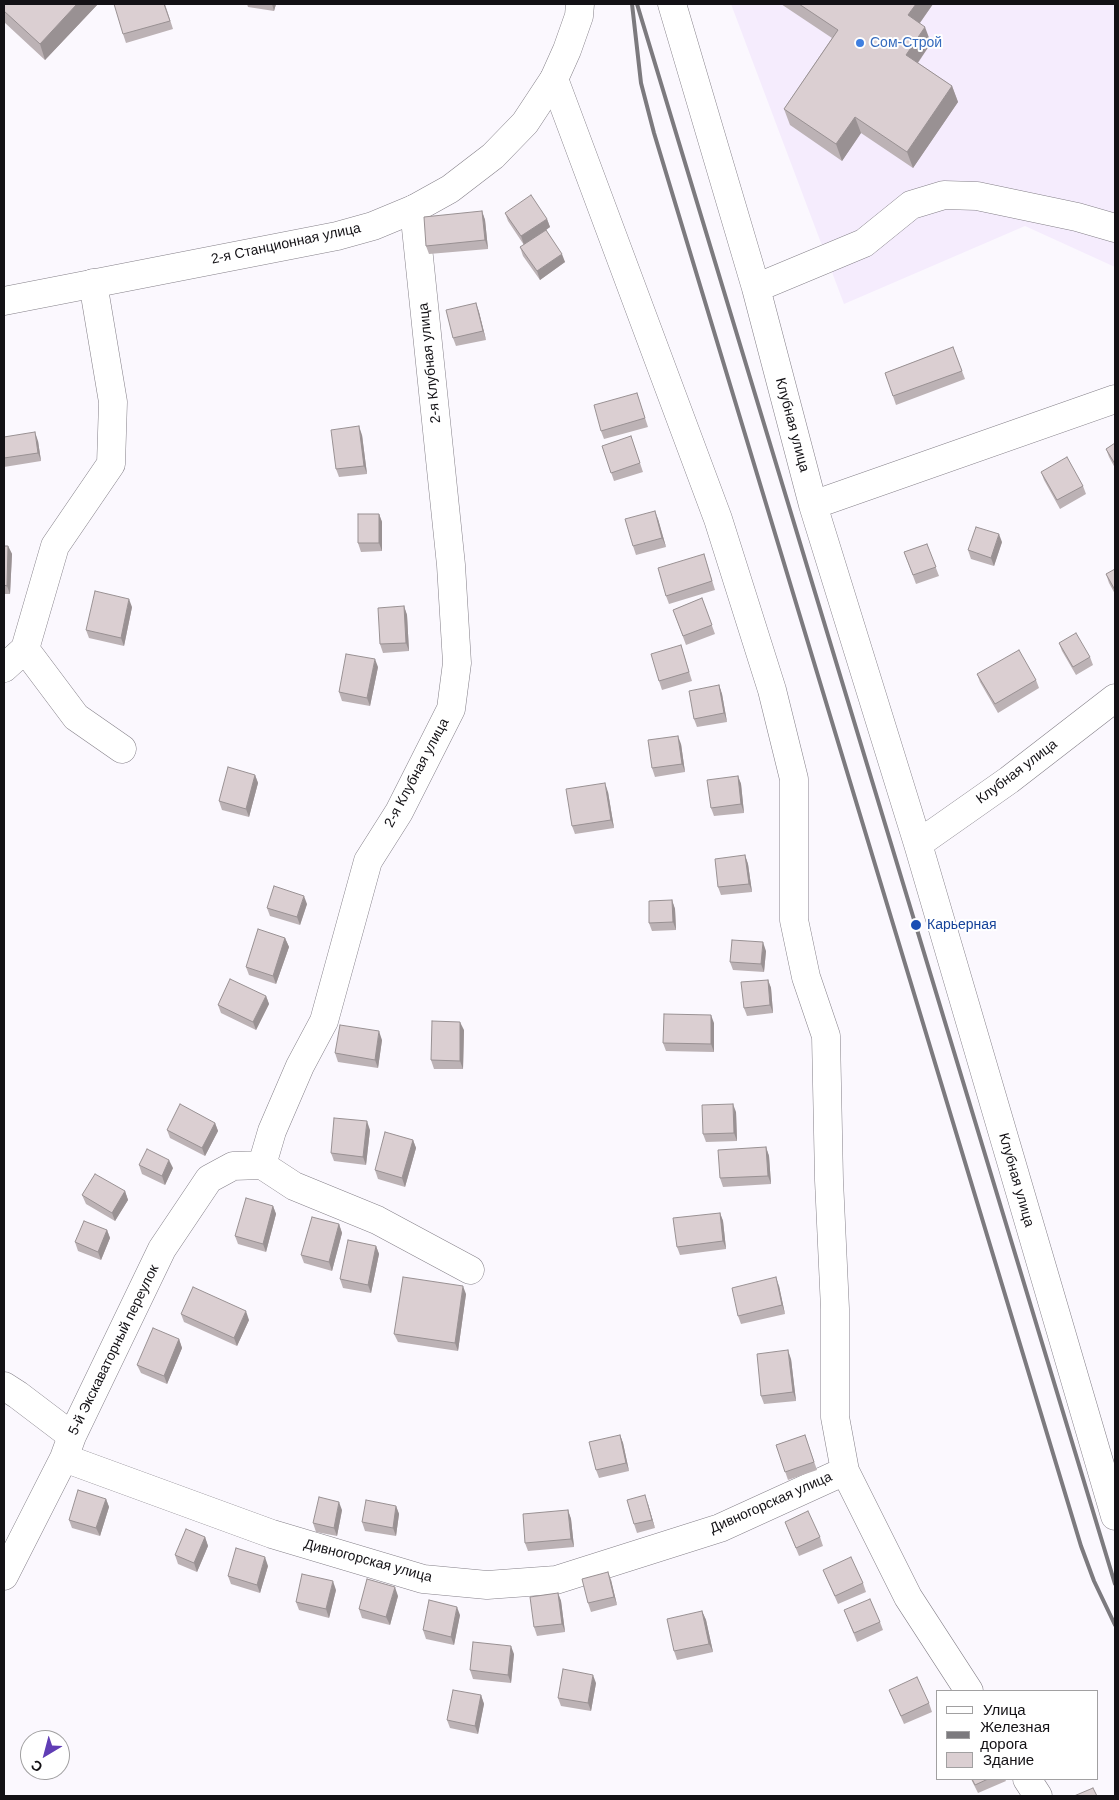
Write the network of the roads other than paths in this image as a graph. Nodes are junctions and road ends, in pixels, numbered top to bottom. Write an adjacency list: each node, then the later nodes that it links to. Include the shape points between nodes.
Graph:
1 (580, 4): 3 (street, 2-я Станционная улица, via 568,50)
2 (672, 4): 7 (street, Клубная улица)
3 (554, 78): 4 (street, 2-я Станционная улица, via 525,123 493,156 450,190); 20 (street, via 718,520 772,690 794,779 794,920 806,977 826,1036 835,1416)
4 (414, 209): 6 (street, 2-я Станционная улица, via 337,236); 16 (street, 2-я Клубная улица, via 451,565 457,663 451,709 398,812 368,861 324,1021 272,1131)
5 (1115, 228): 7 (street, via 977,196 944,196 911,205 864,243)
6 (93, 283): 8 (street, 2-я Станционная улица); 11 (street, via 113,402 111,464 55,546)
7 (756, 288): 10 (street, Клубная улица)
8 (4, 301)
9 (1115, 399): 10 (street)
10 (813, 504): 15 (street, Клубная улица)
11 (26, 649): 12 (street); 14 (street, via 76,717)
12 (4, 668)
13 (1115, 698): 15 (street, Клубная улица, via 1009,780)
14 (122, 749)
15 (918, 844): 21 (street, Клубная улица)
16 (262, 1165): 17 (street, via 294,1186 377,1220); 19 (street, 5-й Экскаваторный переулок, via 233,1166 209,1179 162,1249)
17 (470, 1270)
18 (4, 1386): 19 (street, Дивногорская улица, via 18,1395)
19 (68, 1447): 20 (street, Дивногорская улица, via 281,1537 424,1579 487,1585 556,1580 720,1528); 23 (street, 5-й Экскаваторный переулок)
20 (845, 1471): 24 (street, via 908,1597)
21 (1111, 1487): 22 (street, Клубная улица)
22 (1115, 1516)
23 (4, 1576)
24 (969, 1690)
25 (1027, 1780): 26 (street)
26 (1038, 1796)

